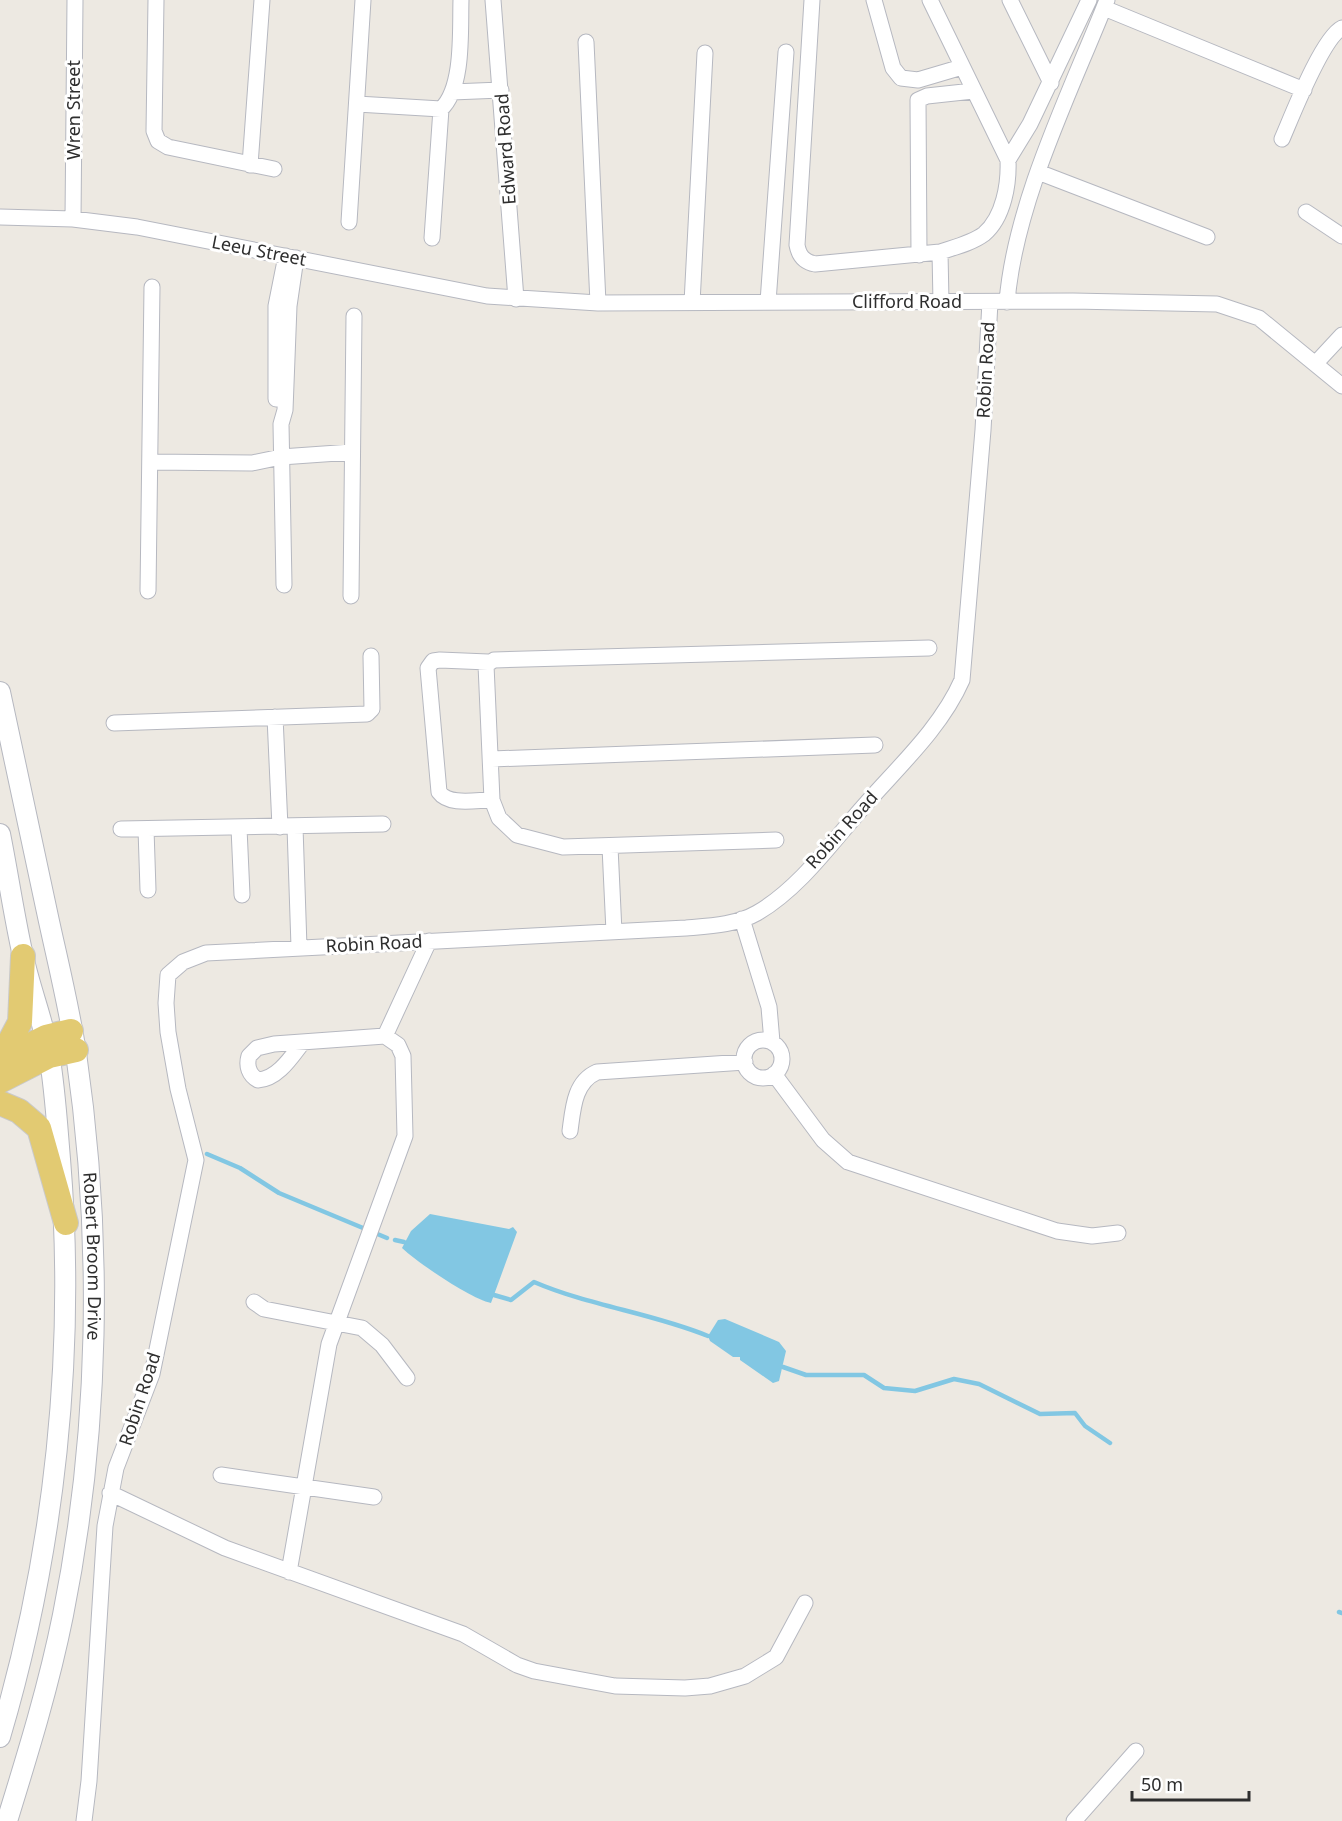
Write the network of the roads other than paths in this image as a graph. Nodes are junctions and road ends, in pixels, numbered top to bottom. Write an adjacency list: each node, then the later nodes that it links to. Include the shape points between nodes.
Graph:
1 (75, 0): 32 (street, Wren Street)
2 (156, 0): 27 (street, via 155,137 168,147)
3 (262, 0): 27 (street)
4 (363, 0): 23 (street)
5 (461, 0): 22 (street, via 458,64)
6 (493, 0): 19 (street, Edward Road)
7 (812, 0): 38 (street, via 798,252 814,264)
8 (874, 0): 17 (street, via 893,68 901,78 918,80)
9 (930, 0): 17 (street)
10 (1010, 0): 18 (street)
11 (1087, 2): 18 (street)
12 (1106, 4): 20 (street); 29 (street, Robin Road)
13 (1342, 28): 20 (street, via 1337,30)
14 (586, 42): 46 (street)
15 (786, 52): 42 (street)
16 (705, 53): 47 (street)
17 (962, 67): 21 (street)
18 (1051, 82): 26 (street)
19 (501, 90): 22 (street); 41 (street, Edward Road)
20 (1304, 90): 25 (street)
21 (973, 91): 26 (street); 38 (street, via 918,100)
22 (452, 92): 24 (street)
23 (357, 104): 24 (street); 33 (street)
24 (441, 110): 36 (street)
25 (1282, 139)
26 (1008, 160): 37 (street, via 1008,186 989,229 973,240)
27 (250, 165): 28 (street)
28 (274, 169)
29 (1038, 172): 35 (street); 45 (street, Robin Road, via 1013,262)
30 (1306, 212): 34 (street)
31 (0, 218): 32 (street, Leeu Street)
32 (73, 219): 39 (street, Leeu Street, via 137,227)
33 (349, 222)
34 (1342, 236)
35 (1207, 237)
36 (432, 238)
37 (940, 252): 38 (street); 43 (street)
38 (919, 255)
39 (291, 257): 41 (street, Leeu Street); 53 (street, via 276,306 276,397)
40 (152, 287): 54 (street)
41 (516, 299): 46 (street, Clifford Road)
42 (768, 302): 43 (street, Clifford Road); 47 (street, Clifford Road)
43 (941, 302): 44 (street, Clifford Road)
44 (990, 302): 45 (street, Clifford Road); 77 (street, Robin Road, via 962,680 952,701 917,745 818,858 772,903)
45 (1007, 302): 50 (street, Clifford Road, via 1217,304 1259,318)
46 (598, 303): 47 (street, Clifford Road)
47 (692, 303)
48 (354, 316): 52 (street)
49 (1342, 335): 50 (street)
50 (1316, 363): 51 (street, Clifford Road)
51 (1342, 386)
52 (352, 452): 53 (street); 57 (street)
53 (281, 456): 54 (street, via 252,463); 55 (street)
54 (150, 462): 56 (street)
55 (284, 585)
56 (147, 591)
57 (351, 596)
58 (929, 648): 60 (street, via 699,652)
59 (371, 656): 62 (street, via 369,712)
60 (488, 662): 65 (street); 66 (street, via 440,660 433,661 428,668 439,792 451,801)
61 (0, 692): 83 (street, Robert Broom Drive)
62 (275, 717): 63 (street); 68 (street)
63 (114, 723)
64 (875, 745): 65 (street)
65 (492, 759): 66 (street)
66 (492, 800): 74 (street, via 500,818 517,836 563,847)
67 (383, 824): 68 (street)
68 (287, 827): 69 (street); 80 (street)
69 (239, 828): 71 (street); 76 (street)
70 (121, 829): 71 (street)
71 (146, 829): 75 (street)
72 (0, 834): 81 (street, Robert Broom Drive)
73 (776, 840): 74 (street)
74 (610, 847): 78 (street)
75 (148, 890)
76 (242, 895)
77 (742, 919): 78 (street, Robin Road, via 696,927); 85 (street, via 769,1007)
78 (614, 932): 79 (street, Robin Road)
79 (429, 941): 80 (street, Robin Road); 82 (street)
80 (299, 947): 99 (street, Robin Road, via 206,953 183,962 166,980 168,1032 177,1089 195,1160 152,1374)
81 (23, 956): 86 (street, Robert Broom Drive); 88 (main road, via 20,1022)
82 (385, 1036): 84 (street); 95 (street, via 398,1045 403,1056 405,1128)
83 (74, 1041): 86 (main road); 105 (street, Robert Broom Drive, via 90,1179 93,1367 82,1491 61,1624 32,1742)
84 (303, 1042)
85 (772, 1042): 87 (street, via 752,1043); 89 (street, via 782,1055 781,1066)
86 (47, 1046): 88 (main road); 92 (street, Robert Broom Drive)
87 (745, 1062): 89 (street, via 756,1076); 91 (street, via 597,1072 578,1090)
88 (1, 1067)
89 (774, 1074): 93 (street, via 827,1145 848,1162 1057,1231 1092,1236)
90 (0, 1103): 92 (main road, via 19,1111 39,1128)
91 (570, 1131)
92 (66, 1223): 103 (street, Robert Broom Drive, via 66,1326 52,1491 31,1609)
93 (1118, 1233)
94 (254, 1302): 95 (street, via 264,1309)
95 (337, 1321): 96 (street, via 362,1328 382,1345); 98 (street, via 329,1344)
96 (407, 1378)
97 (222, 1475): 98 (street)
98 (304, 1486): 100 (street); 101 (street)
99 (110, 1492): 101 (street, via 225,1548); 106 (street, Robin Road)
100 (374, 1497)
101 (289, 1572): 102 (street, via 453,1630 534,1671 650,1689 710,1686 757,1670 776,1657)
102 (805, 1603)
103 (0, 1737)
104 (1136, 1751): 107 (street)
105 (7, 1821)
106 (84, 1821)
107 (1074, 1821)

